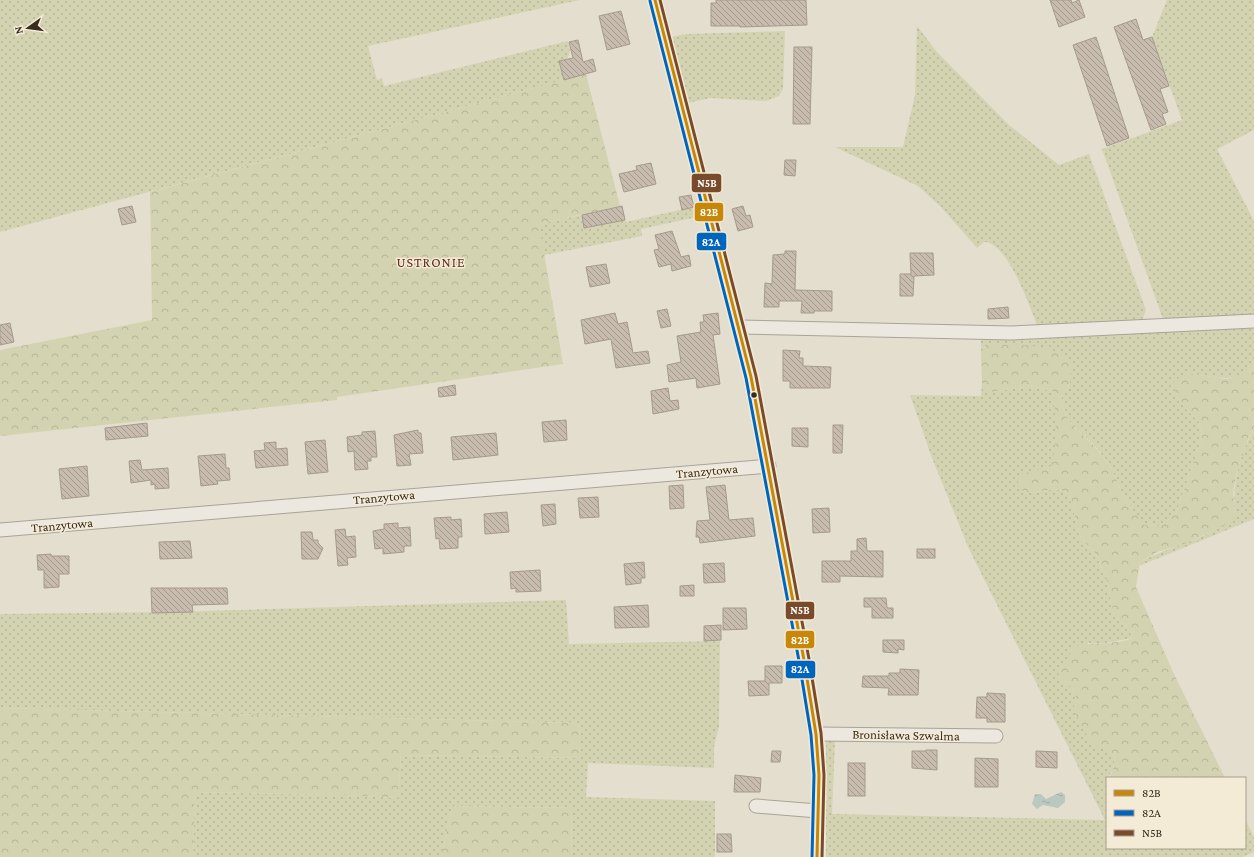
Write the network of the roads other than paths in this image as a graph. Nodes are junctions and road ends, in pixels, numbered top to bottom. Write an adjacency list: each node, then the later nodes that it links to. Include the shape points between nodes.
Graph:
1 (655, 0): 3 (street)
2 (1254, 321): 3 (street, via 1011,332)
3 (740, 327): 4 (street)
4 (769, 466): 5 (street, Tranzytowa); 6 (street)
5 (0, 530)
6 (816, 734): 7 (street, Bronisława Szwalma); 9 (street)
7 (996, 736)
8 (756, 806): 9 (street)
9 (818, 811): 10 (street)
10 (817, 857)

